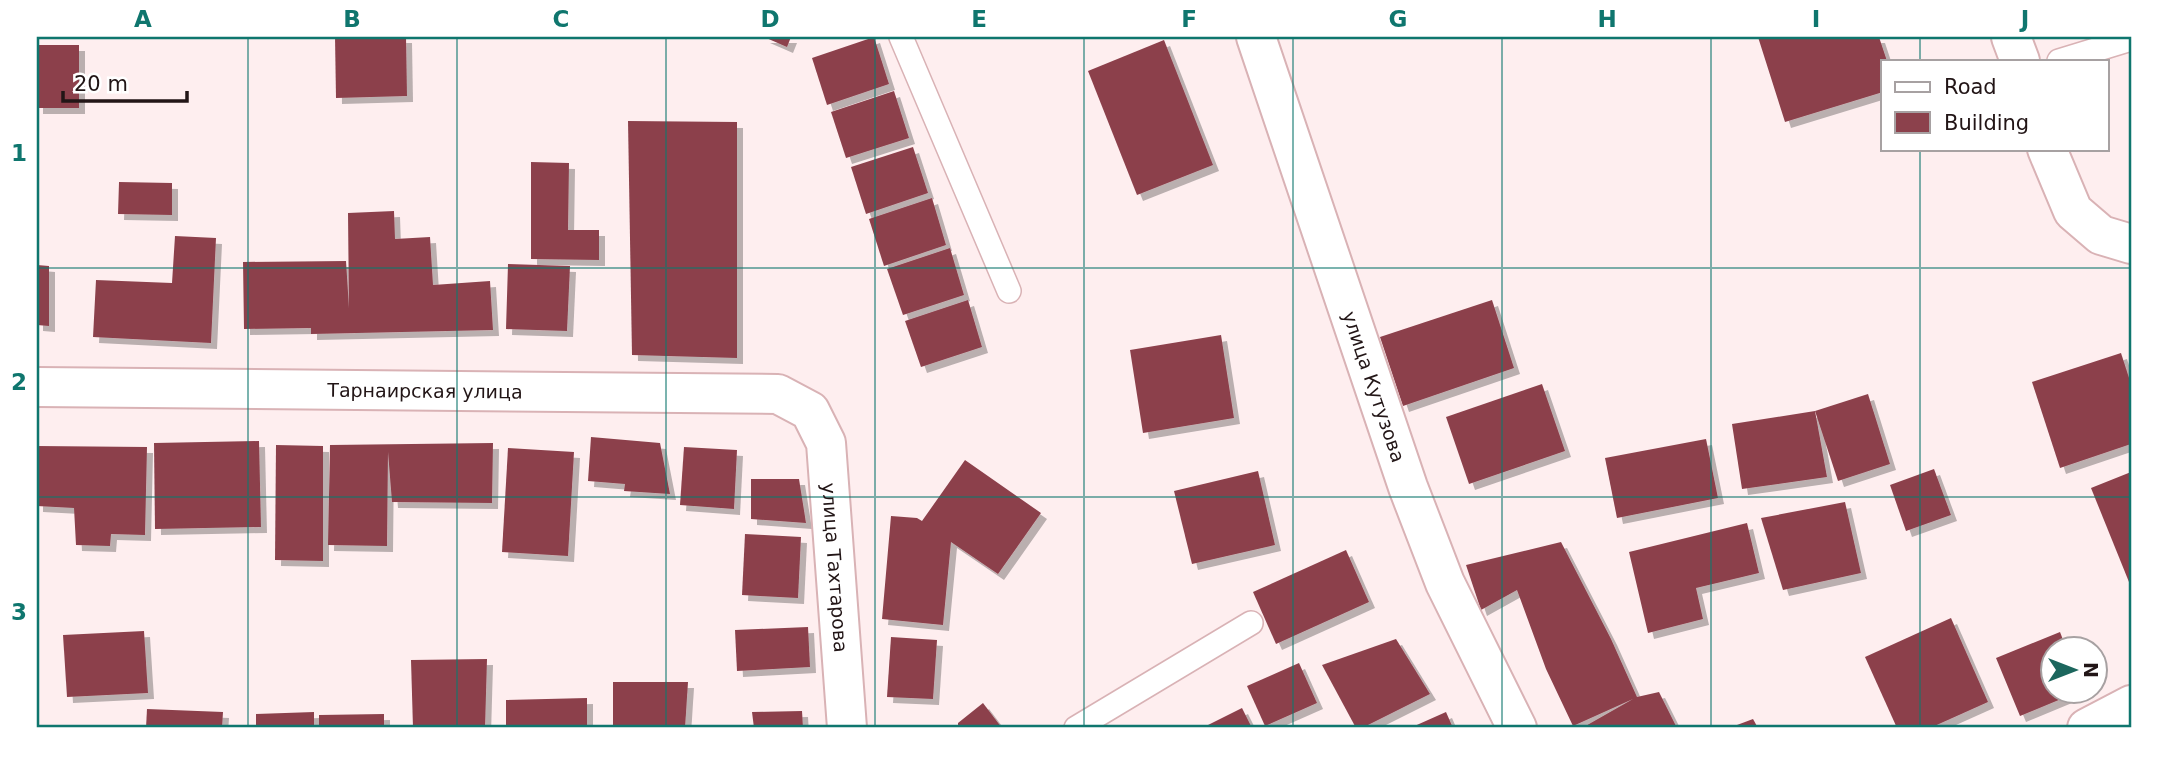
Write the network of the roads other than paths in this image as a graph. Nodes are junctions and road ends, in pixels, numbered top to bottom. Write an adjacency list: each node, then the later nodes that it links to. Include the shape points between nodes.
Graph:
1 (901, 37): 9 (lane)
2 (1255, 37): 16 (street, улица Кутузова, via 1413,499 1445,583)
3 (2011, 37): 5 (street)
4 (2131, 39): 6 (lane)
5 (2020, 60)
6 (2062, 60)
7 (2047, 150): 8 (street, via 2073,211 2101,235)
8 (2131, 244)
9 (1009, 290)
10 (37, 387): 11 (street, Тарнаирская улица, via 778,394)
11 (810, 411): 14 (street, улица Тахтарова, via 826,443)
12 (1251, 622): 15 (lane)
13 (2131, 705): 17 (street)
14 (847, 728)
15 (1076, 728)
16 (1517, 728)
17 (2087, 728)

